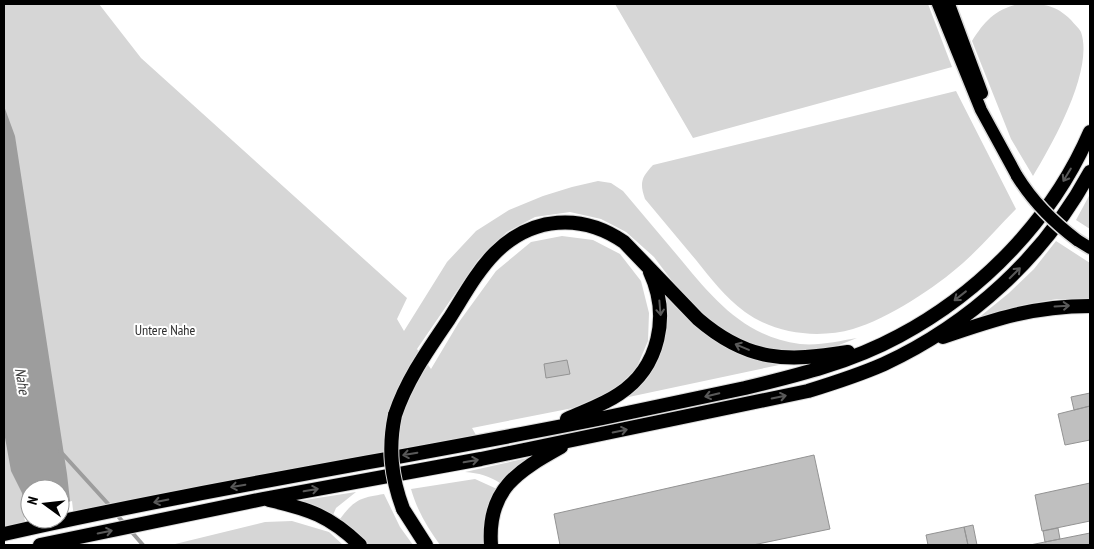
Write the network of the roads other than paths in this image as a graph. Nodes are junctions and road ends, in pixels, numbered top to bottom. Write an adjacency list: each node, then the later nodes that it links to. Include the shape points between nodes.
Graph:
1 (938, 4): 4 (main road, via 967,77)
2 (949, 4): 4 (main road)
3 (1090, 132): 10 (highway, one-way to 10, via 1062,184 1011,250 948,305)
4 (1000, 145): 6 (main road, bridge, via 1026,190 1047,215)
5 (1090, 172): 9 (highway, one-way to 5, via 971,311 1022,265 1056,226)
6 (1090, 248)
7 (633, 249): 10 (highway, one-way to 7, via 798,359 743,348 698,319); 11 (highway, one-way to 11, via 649,270 658,296 660,322 650,359 620,394); 17 (highway, bridge, via 604,230 588,224 571,222 541,226 514,238 481,270 408,381 395,415 391,460 394,485 403,509)
8 (1090, 306): 9 (highway, one-way to 8, via 1009,315 1053,307)
9 (921, 345): 12 (highway, one-way to 9, via 808,391 844,380)
10 (876, 348): 11 (highway, one-way to 11, via 800,375)
11 (544, 430): 14 (highway, one-way to 14, via 209,491)
12 (572, 441): 13 (highway, one-way to 12); 18 (highway, via 529,465 512,479 496,506)
13 (263, 499): 15 (highway, one-way to 13); 16 (highway, via 320,515)
14 (8, 533)
15 (40, 545)
16 (360, 545)
17 (426, 545)
18 (491, 545)

